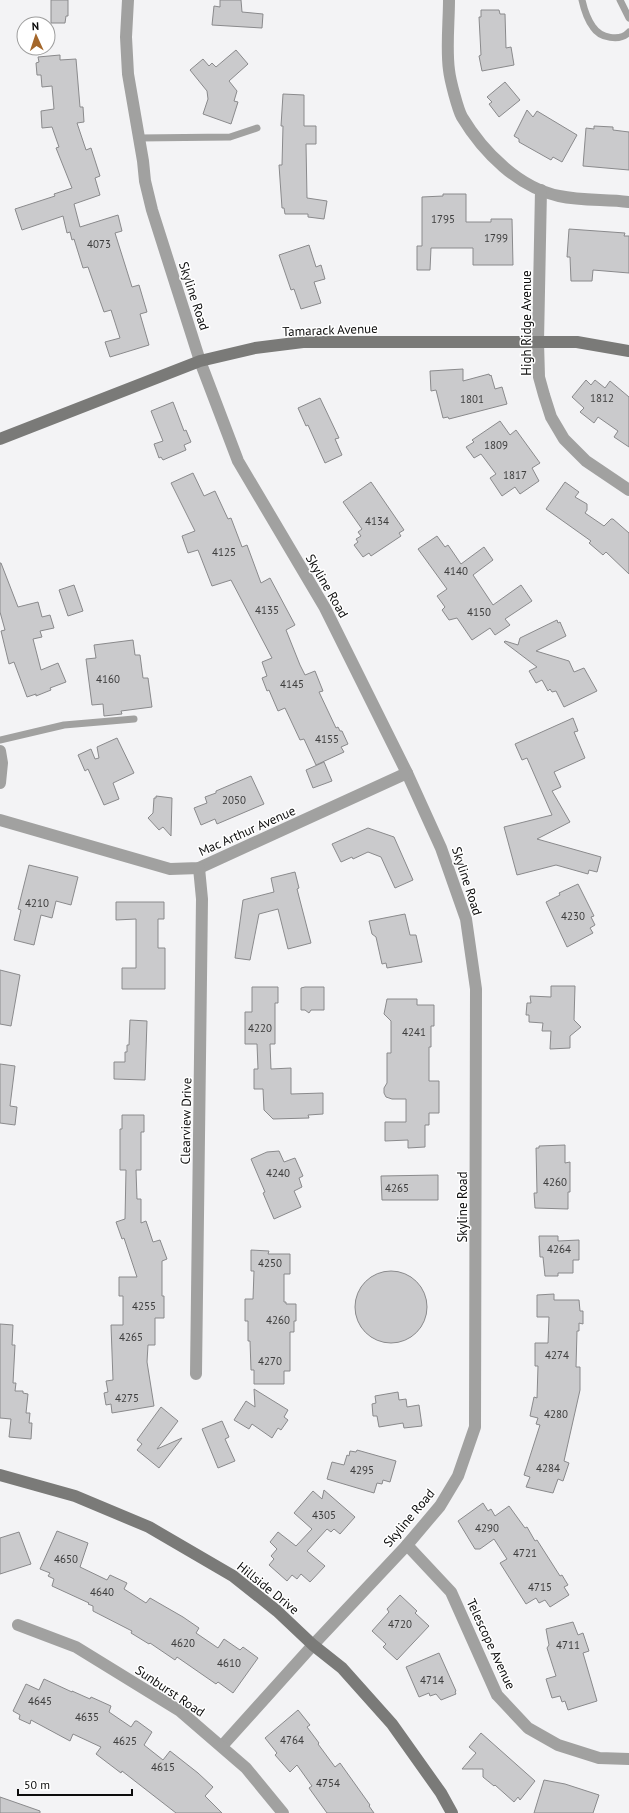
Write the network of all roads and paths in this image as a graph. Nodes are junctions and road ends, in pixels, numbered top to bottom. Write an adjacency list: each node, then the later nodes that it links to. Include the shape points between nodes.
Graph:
1 (128, 0): 8 (street, Skyline Road, via 128,74)
2 (449, 0): 9 (street, via 449,70 461,116 488,153 513,175)
3 (582, 0): 6 (lane, via 593,28 606,36 619,38)
4 (620, 0): 5 (lane)
5 (629, 18)
6 (629, 32)
7 (257, 128): 8 (lane, via 230,137)
8 (139, 138): 13 (street, Skyline Road, via 152,210)
9 (541, 190): 10 (street, via 565,197); 11 (street, High Ridge Avenue)
10 (629, 202)
11 (538, 342): 12 (main road, Tamarack Avenue, via 577,342); 13 (main road, Tamarack Avenue, via 303,342 255,348); 15 (street, High Ridge Avenue, via 539,377 551,417 564,439 586,461)
12 (629, 351)
13 (200, 361): 14 (main road, Tamarack Avenue); 19 (street, Skyline Road, via 238,461 325,608)
14 (0, 439)
15 (629, 490)
16 (134, 719): 17 (lane, via 64,725)
17 (0, 740)
18 (0, 751): 20 (street)
19 (407, 773): 22 (street, Mac Arthur Avenue); 25 (street, Skyline Road, via 441,848 466,919 476,989 475,1427 458,1476 440,1506)
20 (0, 783)
21 (0, 820): 22 (street, Mac Arthur Avenue, via 170,869)
22 (199, 868): 23 (street, Clearview Drive, via 202,898)
23 (196, 1374)
24 (0, 1475): 27 (main road, Hillside Drive, via 75,1496 149,1527 233,1576 277,1611)
25 (407, 1545): 27 (street, Skyline Road); 29 (street, Telescope Avenue, via 451,1592 497,1695 528,1728 558,1746 599,1758)
26 (18, 1625): 28 (street, Sunburst Road, via 76,1647 180,1711)
27 (313, 1645): 28 (street, Skyline Road); 31 (main road, Hillside Drive, via 342,1668 392,1724 441,1793)
28 (222, 1746): 30 (street, Sunburst Road, via 246,1768)
29 (629, 1759)
30 (283, 1813)
31 (452, 1813)

